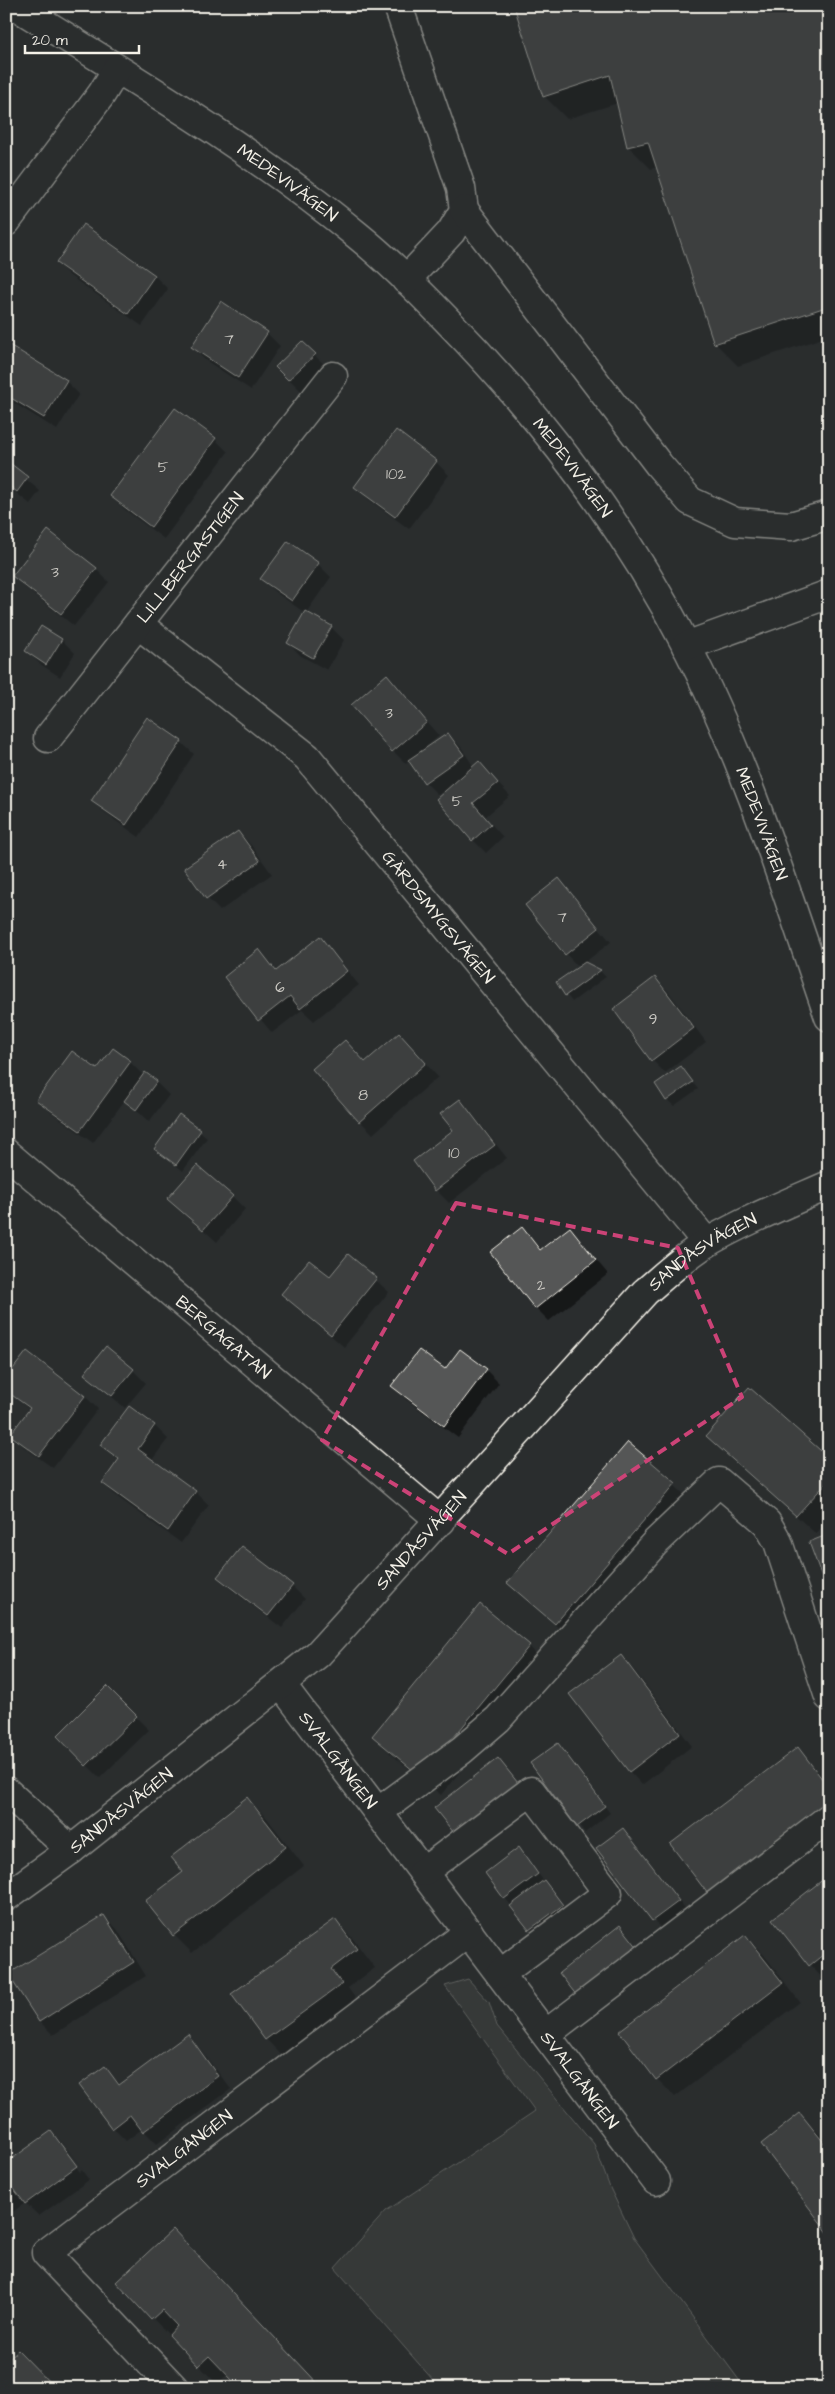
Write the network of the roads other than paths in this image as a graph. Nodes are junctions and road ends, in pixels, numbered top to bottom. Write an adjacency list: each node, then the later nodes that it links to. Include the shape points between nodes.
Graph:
1 (16, 6): 3 (street, MEDEVIVÄGEN)
2 (398, 6): 4 (street, via 462,188)
3 (118, 69): 5 (street); 6 (street, MEDEVIVÄGEN, via 216,132 296,189 358,236)
4 (464, 210): 6 (street, via 451,232); 8 (street, via 690,501 735,522 791,526)
5 (6, 222)
6 (406, 280): 11 (street, MEDEVIVÄGEN, via 492,366 547,432 624,540)
7 (333, 376): 10 (street, LILLBERGASTIGEN)
8 (829, 515)
9 (829, 594): 11 (street)
10 (138, 624): 12 (street, LILLBERGASTIGEN); 16 (street, GÄRDSMYGSVÄGEN, via 306,757)
11 (686, 646): 13 (street, MEDEVIVÄGEN, via 718,712 753,798)
12 (48, 738)
13 (829, 1017)
14 (6, 1152): 17 (street, BERGAGATAN)
15 (829, 1185): 16 (street, SANDÅSVÄGEN)
16 (707, 1243): 17 (street, SANDÅSVÄGEN, via 646,1292)
17 (441, 1521): 18 (street, SANDÅSVÄGEN, via 318,1654)
18 (282, 1684): 21 (street, SVALGÅNGEN); 23 (street, SANDÅSVÄGEN)
19 (829, 1696): 21 (street, via 778,1542 767,1523 719,1482 655,1543 498,1719)
20 (6, 1791): 23 (street)
21 (378, 1812): 24 (street, SVALGÅNGEN)
22 (829, 1818): 28 (street)
23 (71, 1850): 25 (street, SANDÅSVÄGEN)
24 (423, 1872): 26 (street, SVALGÅNGEN); 27 (street, via 531,1791 608,1893)
25 (6, 1896)
26 (469, 1932): 27 (street, SVALGÅNGEN); 30 (street, SVALGÅNGEN, via 46,2253)
27 (500, 1974): 28 (street, SVALGÅNGEN)
28 (546, 2034): 29 (street, SVALGÅNGEN)
29 (656, 2181)
30 (174, 2388)

